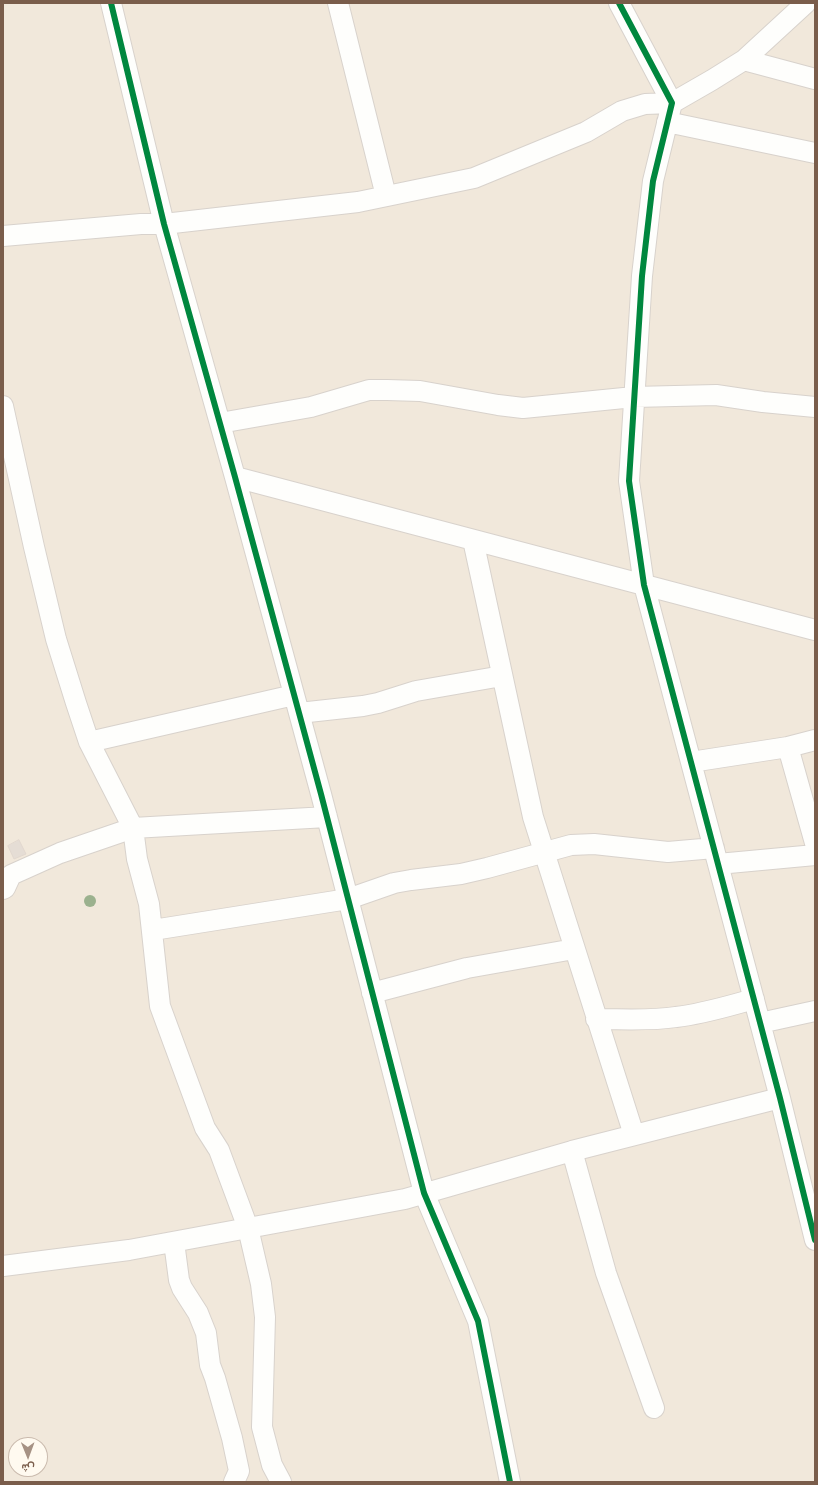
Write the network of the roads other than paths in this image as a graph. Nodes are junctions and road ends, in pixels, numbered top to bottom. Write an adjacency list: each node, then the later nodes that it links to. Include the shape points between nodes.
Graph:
1 (111, 3): 11 (street)
2 (338, 3): 10 (street)
3 (619, 3): 7 (street)
4 (806, 3): 5 (street)
5 (744, 60): 6 (street); 7 (street)
6 (815, 79)
7 (672, 103): 8 (street); 10 (street, via 645,104 622,111 586,132 474,178)
8 (667, 122): 9 (street); 13 (street, via 653,181 642,276)
9 (815, 153)
10 (386, 196): 11 (street, via 358,202)
11 (164, 224): 12 (street); 16 (street)
12 (3, 236)
13 (634, 397): 15 (street, via 716,395); 16 (street, via 524,408 420,391 369,390 311,407); 20 (street, via 630,480)
14 (3, 406): 17 (street)
15 (815, 407)
16 (220, 423): 18 (street)
17 (7, 445): 25 (street, via 56,640)
18 (235, 477): 19 (street); 23 (street)
19 (473, 540): 20 (street); 22 (street)
20 (644, 585): 21 (street); 27 (street)
21 (815, 630)
22 (502, 676): 23 (street, via 416,691 363,706); 31 (street)
23 (297, 704): 25 (street); 28 (street)
24 (815, 740): 26 (street)
25 (89, 742): 29 (street)
26 (788, 747): 27 (street); 30 (street)
27 (691, 762): 33 (street)
28 (327, 817): 29 (street); 35 (street)
29 (133, 828): 34 (street, via 60,853 11,875); 36 (street, via 137,860)
30 (815, 843)
31 (543, 853): 33 (street, via 581,844); 35 (street, via 474,871 394,883); 37 (street)
32 (815, 855): 33 (street)
33 (716, 856): 39 (street)
34 (3, 889)
35 (348, 899): 36 (street); 38 (street)
36 (153, 930): 47 (street, via 160,1006 205,1128 219,1150)
37 (574, 949): 38 (street, via 467,968); 41 (street)
38 (372, 993): 46 (street)
39 (754, 999): 41 (street, via 675,1018); 42 (street)
40 (815, 1010): 42 (street)
41 (596, 1019): 44 (street)
42 (760, 1023): 43 (street)
43 (780, 1098): 44 (street); 48 (street)
44 (634, 1135): 45 (street)
45 (572, 1151): 46 (street); 51 (street, via 606,1273)
46 (424, 1193): 47 (street, via 405,1199); 54 (street, via 478,1321)
47 (248, 1228): 49 (street); 52 (street, via 261,1284 264,1317 262,1427)
48 (815, 1240)
49 (174, 1242): 50 (street); 53 (street, via 179,1280 206,1333 210,1364 232,1438)
50 (3, 1266)
51 (654, 1408)
52 (277, 1474): 53 (street)
53 (236, 1476)
54 (510, 1482)

